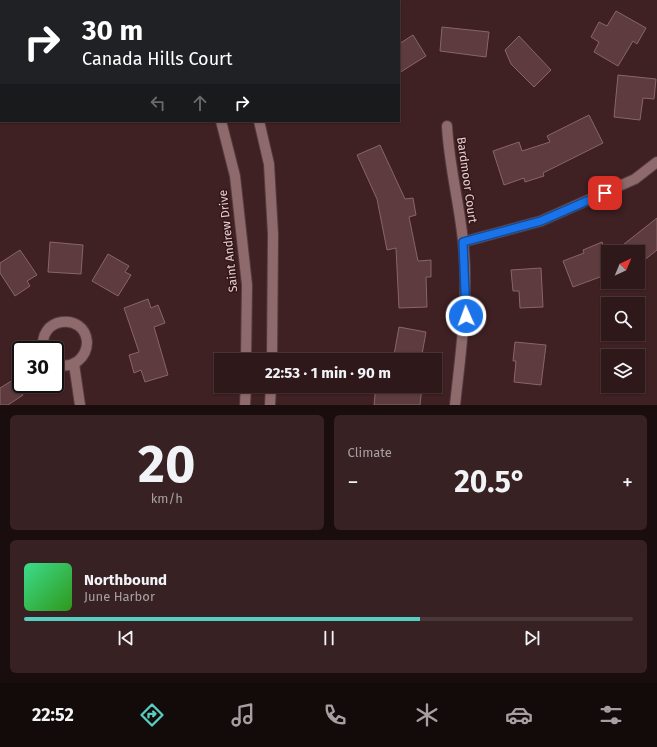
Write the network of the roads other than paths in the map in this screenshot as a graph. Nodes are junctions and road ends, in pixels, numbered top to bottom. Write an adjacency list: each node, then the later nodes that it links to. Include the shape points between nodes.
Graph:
1 (221, 122): 7 (street, Saint Andrew Drive, via 235,176 247,285)
2 (258, 122): 8 (street, via 269,164 273,234)
3 (447, 126): 5 (street, Bardmoor Court, via 448,148)
4 (657, 162): 5 (street, via 635,179 541,221)
5 (463, 242): 16 (street, Bardmoor Court, via 466,316)
6 (43, 341): 9 (street, via 51,326 58,322 74,323 84,333 87,347)
7 (246, 353)
8 (272, 353)
9 (74, 364): 10 (street); 13 (street)
10 (64, 366)
11 (246, 393): 14 (street)
12 (271, 393): 15 (street)
13 (80, 405)
14 (245, 405)
15 (270, 405)
16 (455, 405)

